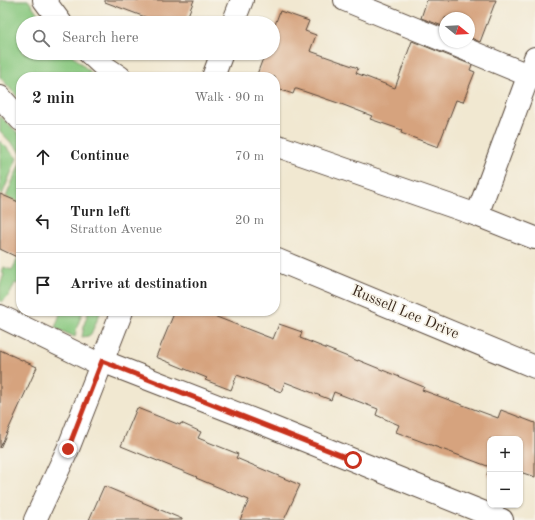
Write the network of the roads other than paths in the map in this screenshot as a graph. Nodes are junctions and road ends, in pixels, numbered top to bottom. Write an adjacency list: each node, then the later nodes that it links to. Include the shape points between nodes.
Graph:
1 (44, 0): 5 (street)
2 (242, 0): 6 (street)
3 (345, 0): 4 (street)
4 (393, 9): 7 (street)
5 (56, 16)
6 (236, 16)
7 (439, 37)
8 (466, 48): 11 (street)
9 (97, 60): 12 (street)
10 (219, 60): 13 (street)
11 (533, 70): 17 (street)
12 (112, 72)
13 (215, 72)
14 (0, 97): 15 (street)
15 (16, 115)
16 (280, 147): 17 (street)
17 (477, 215): 18 (street)
18 (535, 238)
19 (280, 261): 23 (street, Russell Lee Drive)
20 (0, 316): 22 (street)
21 (120, 316): 22 (street)
22 (101, 363): 24 (street, via 68,449); 25 (street, via 272,427)
23 (535, 367)
24 (36, 520)
25 (502, 520)

